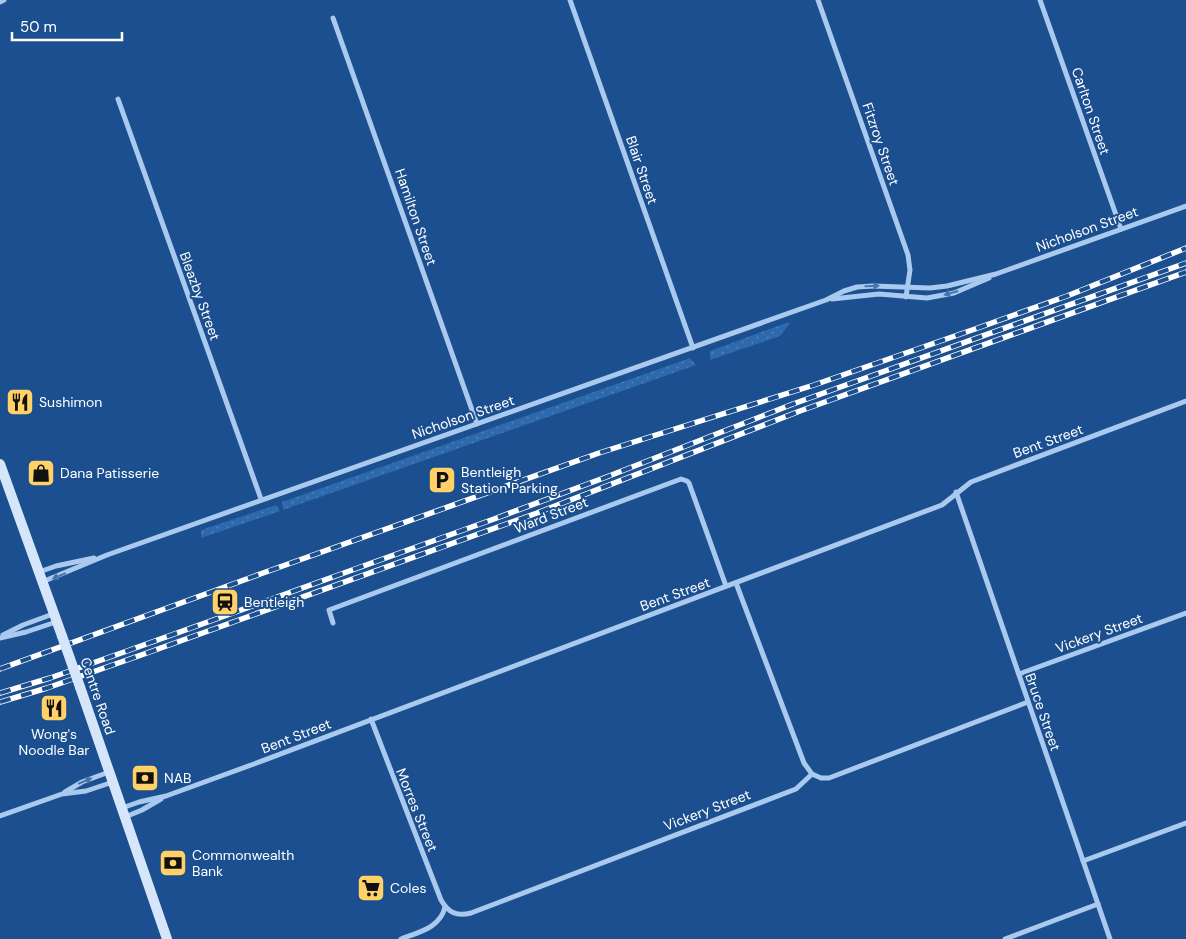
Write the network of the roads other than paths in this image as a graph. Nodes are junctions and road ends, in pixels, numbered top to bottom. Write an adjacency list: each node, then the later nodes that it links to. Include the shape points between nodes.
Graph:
1 (4, 0): 5 (street)
2 (570, 0): 14 (street, Blair Street)
3 (818, 0): 11 (street, Fitzroy Street, via 908,255)
4 (1040, 0): 9 (street, Carlton Street)
5 (0, 2)
6 (333, 18): 16 (street, Hamilton Street)
7 (118, 99): 19 (street, Bleazby Street)
8 (1186, 206): 9 (street, Nicholson Street)
9 (1121, 229): 10 (street, Nicholson Street)
10 (996, 274): 11 (street, Nicholson Street, via 947,286); 12 (street, Nicholson Street, one-way to 12, via 939,297)
11 (908, 286): 12 (street, Fitzroy Street); 13 (street, Nicholson Street, one-way to 11, via 857,287)
12 (906, 297): 13 (street, Nicholson Street, via 880,294)
13 (826, 300): 14 (street, Nicholson Street)
14 (693, 348): 16 (street, Nicholson Street)
15 (1186, 401): 18 (street, Bent Street, via 971,482)
16 (477, 424): 19 (street, Nicholson Street)
17 (0, 464): 21 (main road, Centre Road)
18 (956, 492): 22 (street, Bent Street, via 942,504); 28 (street, Bruce Street)
19 (261, 500): 20 (street, Nicholson Street)
20 (107, 555): 21 (street, Nicholson Street, one-way to 21); 21 (street, Nicholson Street, via 56,566)
21 (40, 577): 25 (main road, Centre Road)
22 (736, 583): 23 (street, Bent Street); 31 (street, via 804,763)
23 (726, 586): 26 (street, Ward Street, via 689,483 681,479 329,610); 30 (street, Bent Street)
24 (1186, 613): 28 (street, Vickery Street)
25 (55, 618): 27 (street, via 26,632); 27 (street, via 23,625); 32 (main road, Centre Road, bridge)
26 (333, 623)
27 (0, 637)
28 (1019, 674): 29 (street, Bruce Street)
29 (1028, 702): 31 (street, via 829,778); 38 (street, Bruce Street)
30 (371, 719): 34 (street, Bent Street); 40 (street, Morres Street)
31 (812, 774): 40 (street, Vickery Street, via 796,789 470,913 459,915)
32 (111, 777): 33 (street, one-way to 32, via 82,782); 33 (street, via 86,791); 35 (main road, Centre Road)
33 (62, 794): 36 (street)
34 (166, 796): 35 (street, Bent Street, via 139,802); 35 (street, Bent Street, via 142,810)
35 (123, 812): 41 (main road, Centre Road)
36 (0, 816)
37 (1186, 822): 38 (street)
38 (1083, 860): 39 (street, Bruce Street)
39 (1098, 904): 43 (street); 44 (street, Bruce Street)
40 (445, 907): 42 (street, via 437,923)
41 (167, 939)
42 (401, 939)
43 (1005, 939)
44 (1110, 939)

